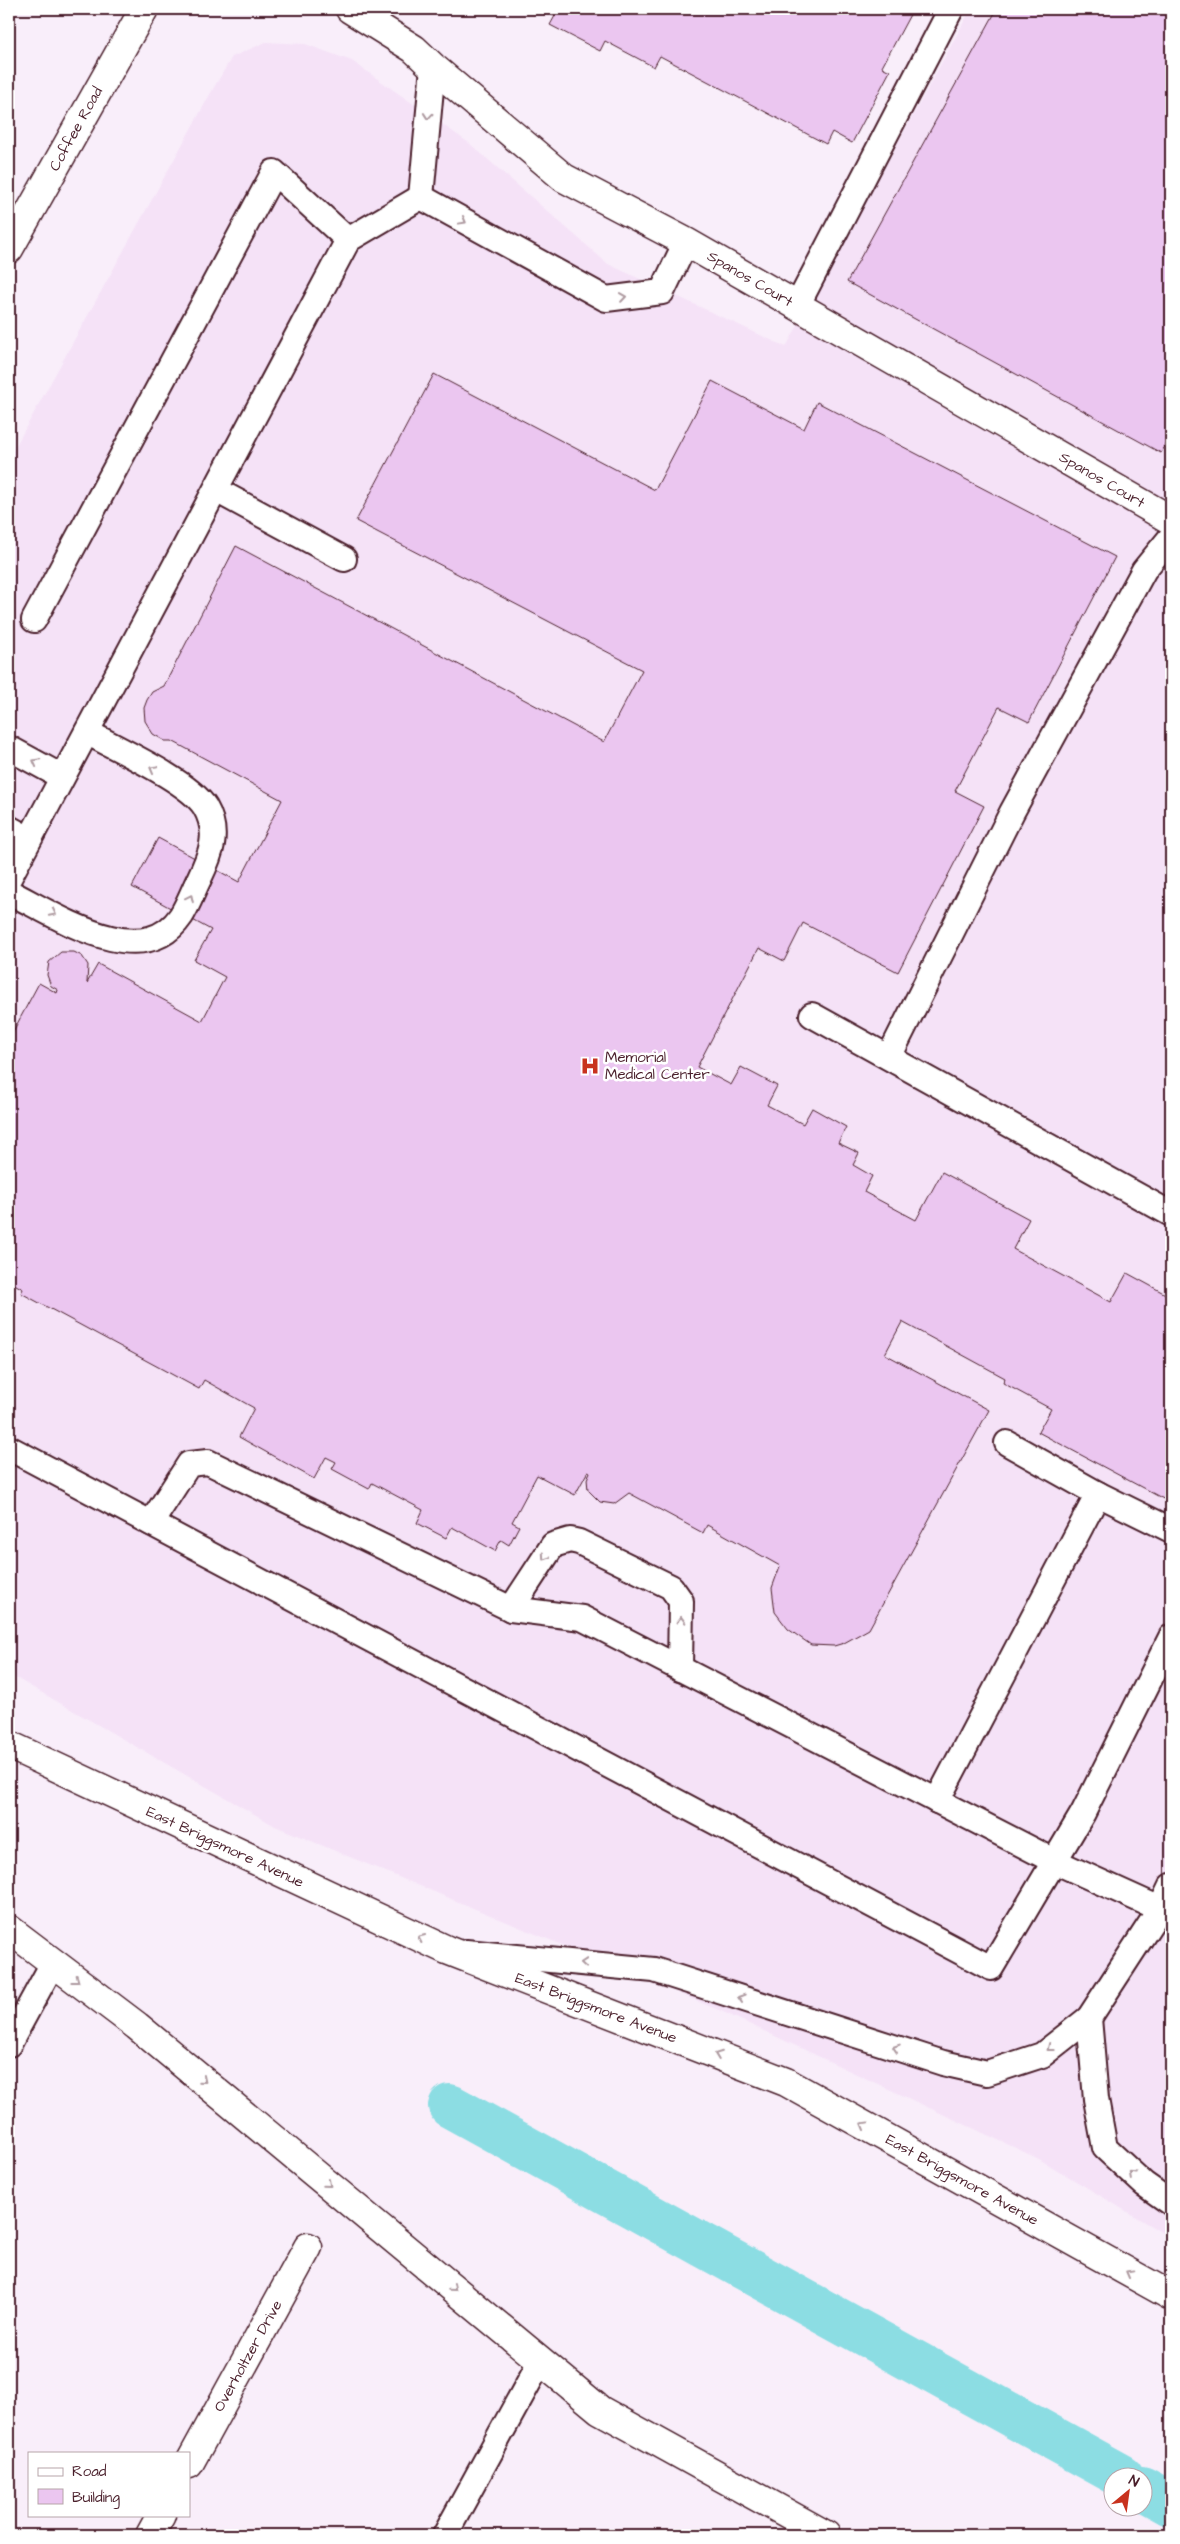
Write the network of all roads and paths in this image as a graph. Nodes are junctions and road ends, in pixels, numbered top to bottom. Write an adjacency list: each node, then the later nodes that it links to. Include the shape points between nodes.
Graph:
1 (144, 9): 8 (main road, Coffee Road)
2 (350, 9): 4 (main road, Spanos Court, via 414,49)
3 (951, 9): 9 (lane)
4 (433, 67): 5 (lane, one-way to 5); 7 (main road, Spanos Court, via 564,178)
5 (420, 197): 6 (lane); 7 (lane, one-way to 7, via 606,299 662,292)
6 (348, 240): 10 (lane); 14 (lane, via 274,172)
7 (686, 242): 9 (main road, Spanos Court)
8 (9, 249)
9 (797, 306): 11 (main road, Spanos Court)
10 (216, 490): 13 (lane); 15 (lane)
11 (1171, 520)
12 (1171, 537): 23 (lane, via 1144,570 1017,804)
13 (344, 559)
14 (34, 620)
15 (87, 732): 17 (lane); 21 (lane, one-way to 15, via 99,936 136,941 154,937 180,917 205,866 214,843 214,831 204,806 178,784)
16 (9, 748): 17 (lane, one-way to 16)
17 (62, 777): 19 (lane)
18 (9, 828): 19 (lane)
19 (30, 839): 20 (lane)
20 (9, 878)
21 (9, 892)
22 (812, 1015): 23 (lane)
23 (889, 1057): 24 (lane)
24 (1171, 1214)
25 (1007, 1443): 27 (lane)
26 (9, 1448): 28 (lane)
27 (1098, 1494): 29 (lane); 34 (lane)
28 (151, 1523): 30 (lane, via 189,1464 208,1462); 35 (lane, via 991,1968)
29 (1171, 1530)
30 (511, 1609): 32 (lane, via 582,1618); 32 (lane, one-way to 30, via 681,1601 676,1592 579,1542 570,1540 553,1545)
31 (1171, 1637): 35 (lane, via 1083,1813)
32 (680, 1668): 34 (lane)
33 (9, 1745): 39 (main road, East Briggsmore Avenue, one-way to 33)
34 (937, 1801): 35 (lane)
35 (1054, 1861): 37 (lane)
36 (1171, 1886): 37 (lane)
37 (1166, 1913): 41 (lane)
38 (9, 1929): 40 (main road)
39 (447, 1950): 41 (lane, one-way to 39, via 1042,2055 987,2073 943,2063 654,1970); 45 (main road, East Briggsmore Avenue, one-way to 39, via 786,2082)
40 (54, 1963): 42 (lane); 46 (main road, one-way to 46, via 137,2026)
41 (1089, 2018): 43 (lane, one-way to 41, via 1144,2184 1105,2148 1096,2099)
42 (9, 2044)
43 (1171, 2203)
44 (308, 2247): 47 (main road, Overholtzer Drive)
45 (1171, 2296)
46 (541, 2360): 50 (lane); 51 (main road, via 600,2410)
47 (190, 2462)
48 (160, 2516): 49 (main road)
49 (150, 2535)
50 (445, 2535)
51 (826, 2535)

